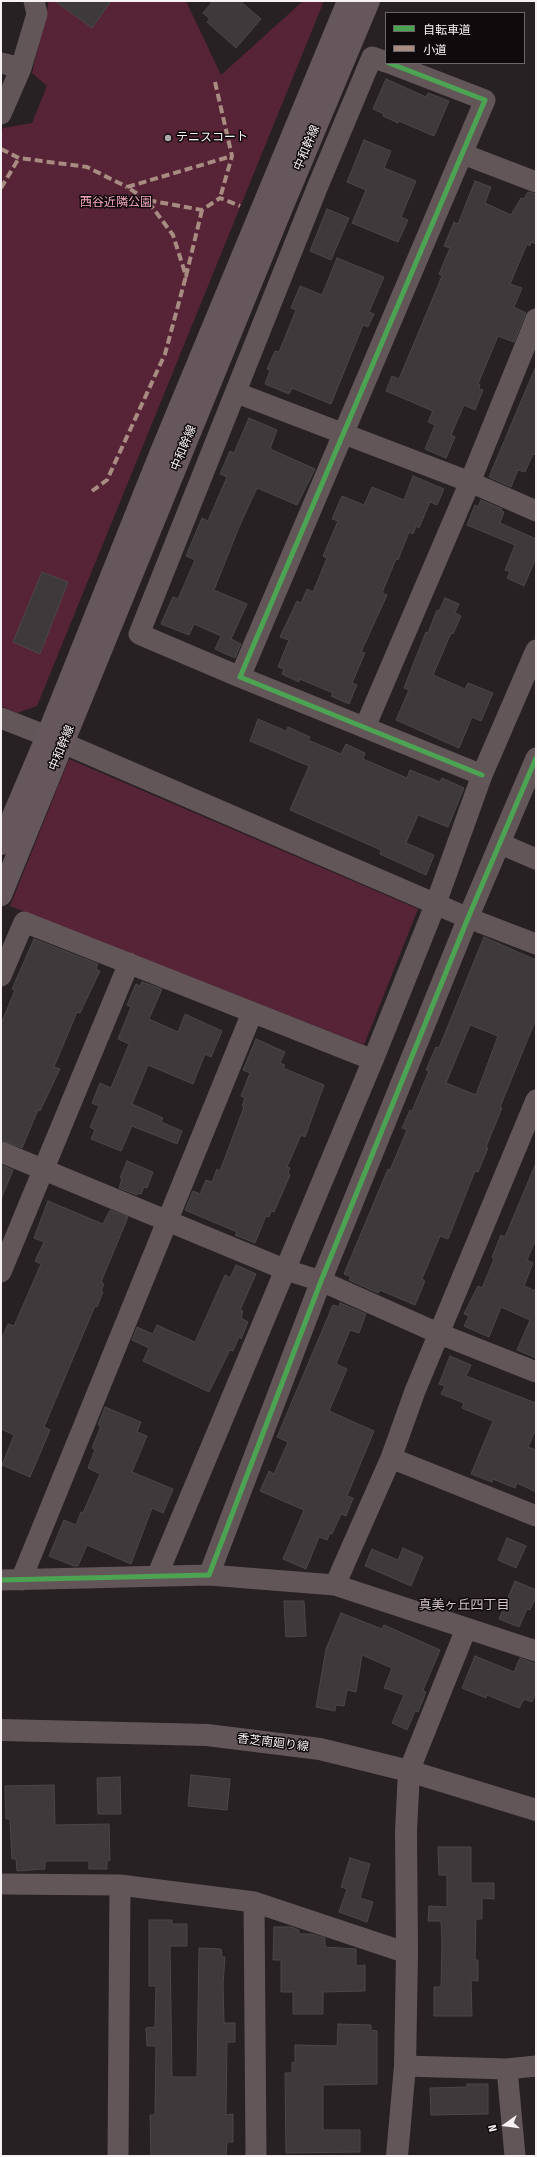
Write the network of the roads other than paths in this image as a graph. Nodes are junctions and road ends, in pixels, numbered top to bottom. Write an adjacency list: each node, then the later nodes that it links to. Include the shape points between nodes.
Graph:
1 (34, 1): 7 (street, via 37,14)
2 (348, 1): 20 (main road, 中和幹線, via 160,454)
3 (369, 1): 20 (main road, 中和幹線)
4 (385, 62): 12 (street, via 372,57 317,188)
5 (1, 63): 7 (street)
6 (392, 64): 9 (street, via 486,100)
7 (21, 68): 8 (street)
8 (1, 114)
9 (463, 154): 10 (street); 13 (street)
10 (536, 182)
11 (536, 319): 14 (street)
12 (237, 393): 13 (street); 17 (street, via 139,634)
13 (342, 433): 14 (street); 17 (street)
14 (470, 482): 15 (street); 19 (street)
15 (536, 511)
16 (536, 650): 22 (street)
17 (240, 677): 19 (street)
18 (1, 718): 20 (street)
19 (365, 727): 22 (street)
20 (55, 740): 23 (main road, 中和幹線); 26 (main road, 中和幹線); 27 (street)
21 (536, 758): 24 (street)
22 (482, 775): 27 (street)
23 (1, 844)
24 (501, 844): 25 (street); 28 (street)
25 (536, 859)
26 (1, 895)
27 (436, 903): 28 (street); 33 (street)
28 (468, 918): 29 (street); 40 (street)
29 (536, 944)
30 (129, 963): 31 (street, via 24,922); 32 (street); 36 (street)
31 (1, 976)
32 (252, 1013): 33 (street); 37 (street)
33 (373, 1060): 38 (street)
34 (536, 1100): 41 (street)
35 (1, 1152): 36 (street)
36 (44, 1170): 37 (street); 39 (street)
37 (166, 1221): 38 (street); 48 (street)
38 (286, 1270): 40 (street); 46 (street)
39 (1, 1272)
40 (321, 1281): 41 (street); 45 (street)
41 (440, 1334): 42 (street); 43 (street)
42 (536, 1372)
43 (391, 1458): 44 (street); 49 (street)
44 (536, 1516)
45 (208, 1575): 46 (street); 49 (street)
46 (157, 1576): 48 (street)
47 (1, 1580): 48 (street)
48 (21, 1580)
49 (335, 1586): 50 (street)
50 (466, 1629): 51 (street); 53 (street)
51 (536, 1651)
52 (1, 1730): 53 (street, 香芝南廻り線, via 207,1735 320,1749)
53 (409, 1771): 54 (street, 香芝南廻り線); 58 (street, via 406,1831)
54 (536, 1810)
55 (1, 1884): 56 (street)
56 (120, 1885): 57 (street); 62 (street)
57 (254, 1902): 58 (street); 63 (street)
58 (407, 1953): 59 (street)
59 (405, 2066): 61 (street); 64 (street)
60 (536, 2066): 61 (street)
61 (507, 2069): 65 (street)
62 (118, 2156)
63 (256, 2156)
64 (398, 2156)
65 (515, 2156)

